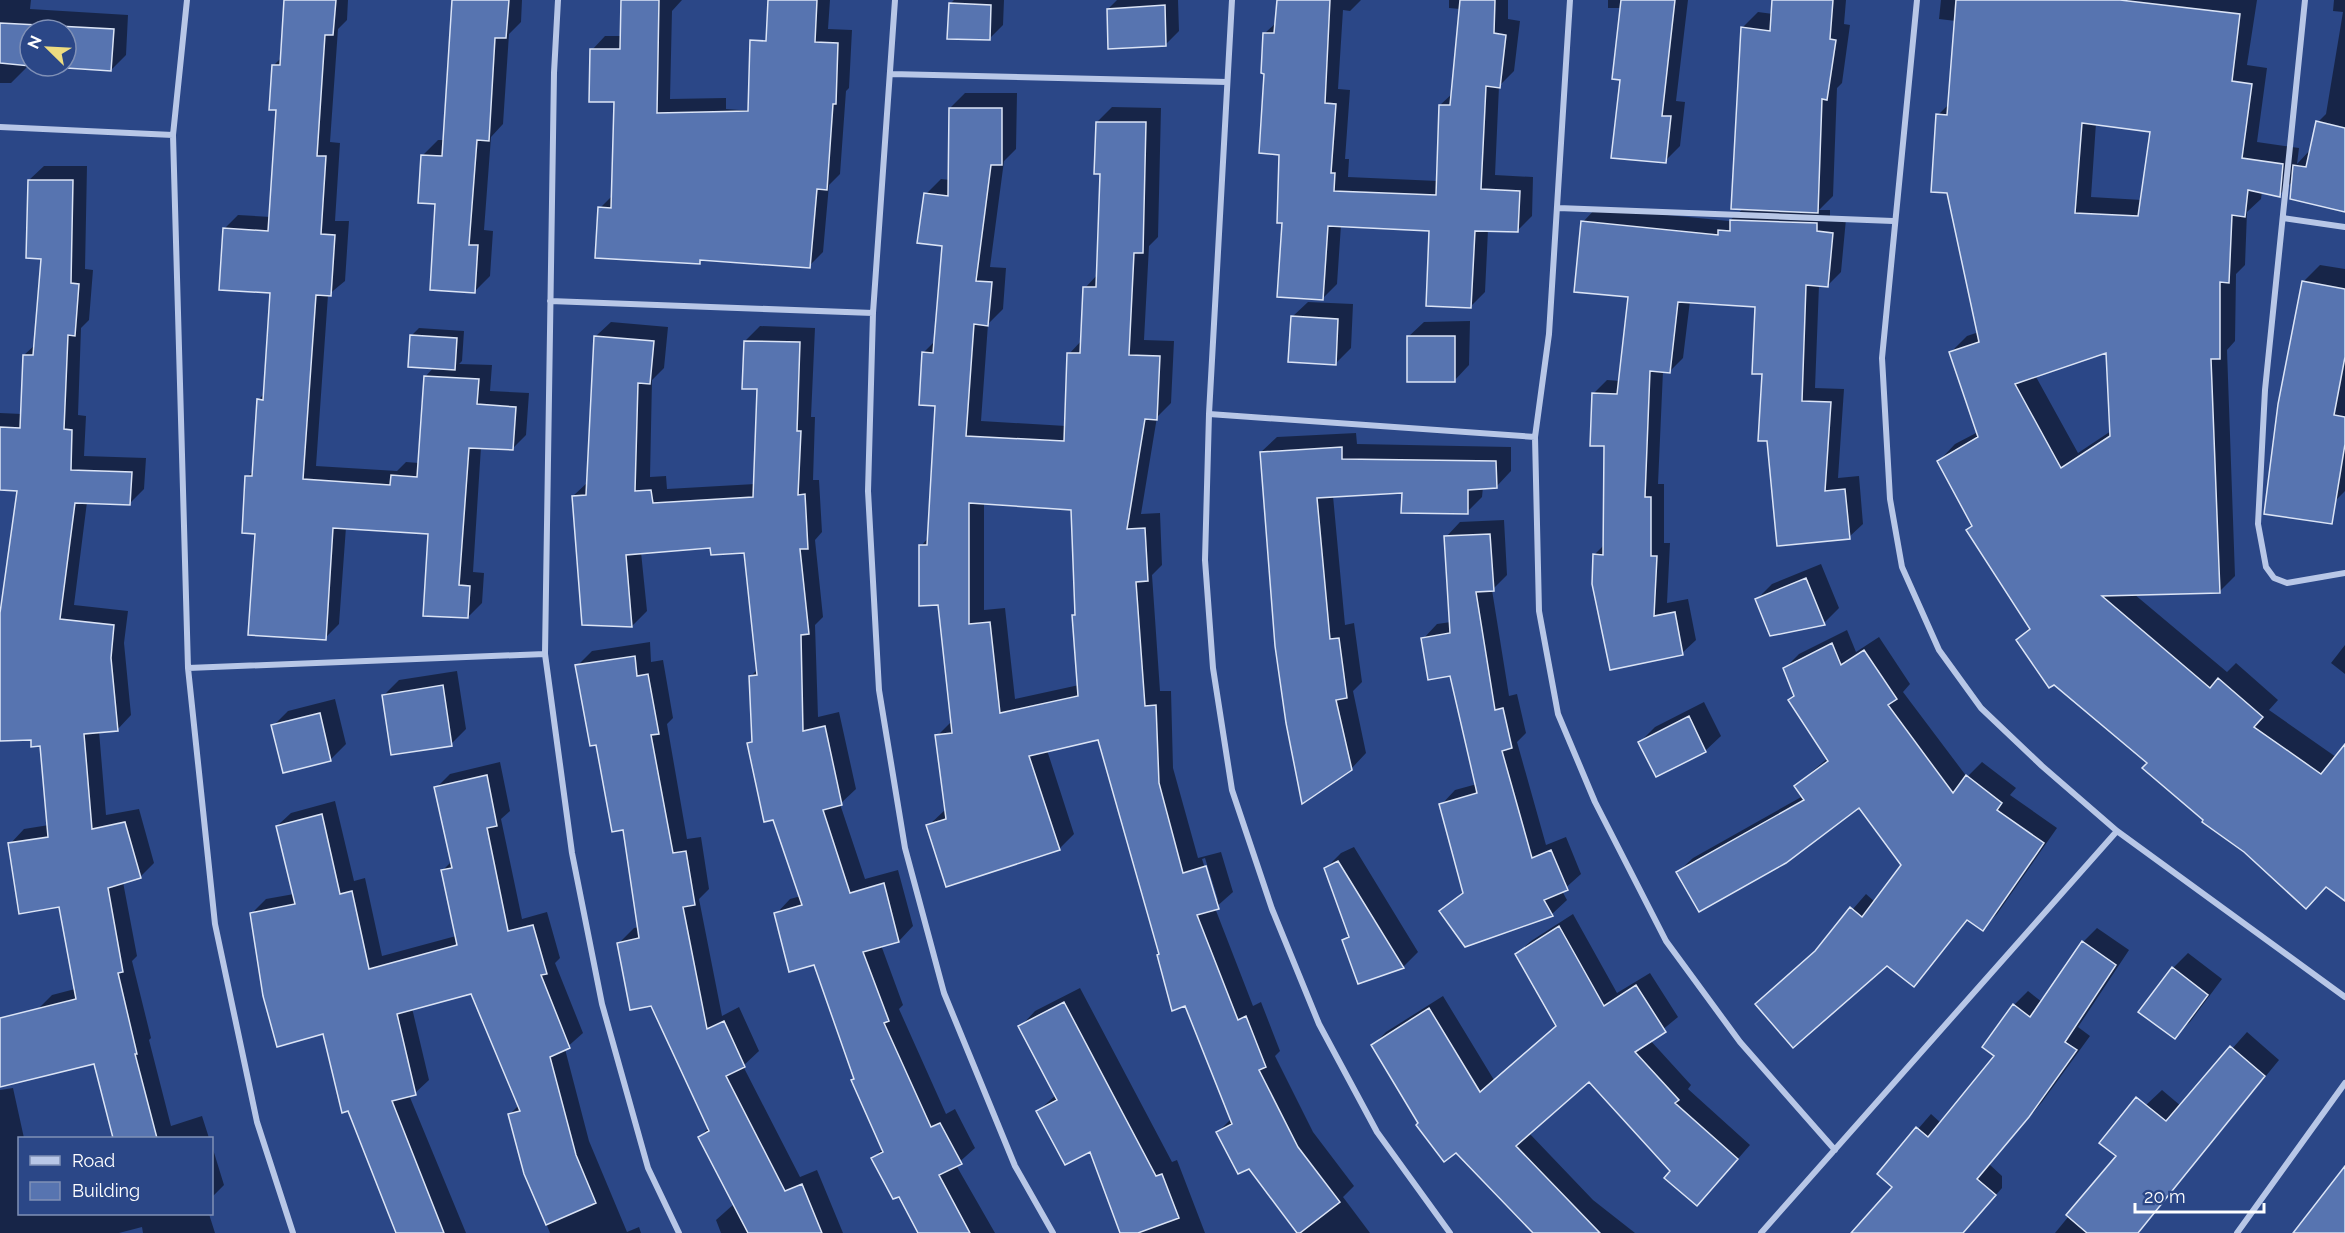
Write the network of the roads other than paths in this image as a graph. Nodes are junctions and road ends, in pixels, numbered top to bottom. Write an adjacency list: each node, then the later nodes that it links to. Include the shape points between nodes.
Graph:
1 (187, 0): 11 (street)
2 (558, 0): 16 (street)
3 (896, 0): 8 (street)
4 (1232, 0): 9 (street)
5 (1570, 0): 12 (street)
6 (1917, 0): 14 (street)
7 (2305, 0): 13 (street)
8 (891, 74): 9 (street); 17 (street)
9 (1227, 82): 18 (street)
10 (0, 127): 11 (street)
11 (173, 135): 22 (street)
12 (1558, 208): 14 (street); 19 (street, via 1549,334)
13 (2283, 218): 15 (street); 20 (street, via 2265,390 2258,524 2266,567 2274,578 2288,583)
14 (1893, 221): 23 (street, via 1882,358 1890,499 1902,567 1939,650 1981,708)
15 (2345, 227)
16 (550, 301): 17 (street); 21 (street)
17 (873, 313): 29 (street, via 867,491 878,678 905,848 944,993 1015,1166)
18 (1209, 414): 19 (street); 30 (street, via 1205,560 1213,668 1232,790 1272,909 1319,1024 1377,1132)
19 (1535, 437): 26 (street, via 1539,611 1558,714 1595,802 1666,941 1740,1042)
20 (2345, 573)
21 (545, 654): 22 (street); 28 (street, via 572,853 602,1004 648,1168)
22 (188, 668): 27 (street, via 215,924 257,1122)
23 (2117, 831): 24 (street); 26 (street)
24 (2345, 997)
25 (2345, 1083): 32 (street)
26 (1835, 1150): 31 (street)
27 (293, 1233)
28 (679, 1233)
29 (1053, 1233)
30 (1450, 1233)
31 (1761, 1233)
32 (2237, 1233)

